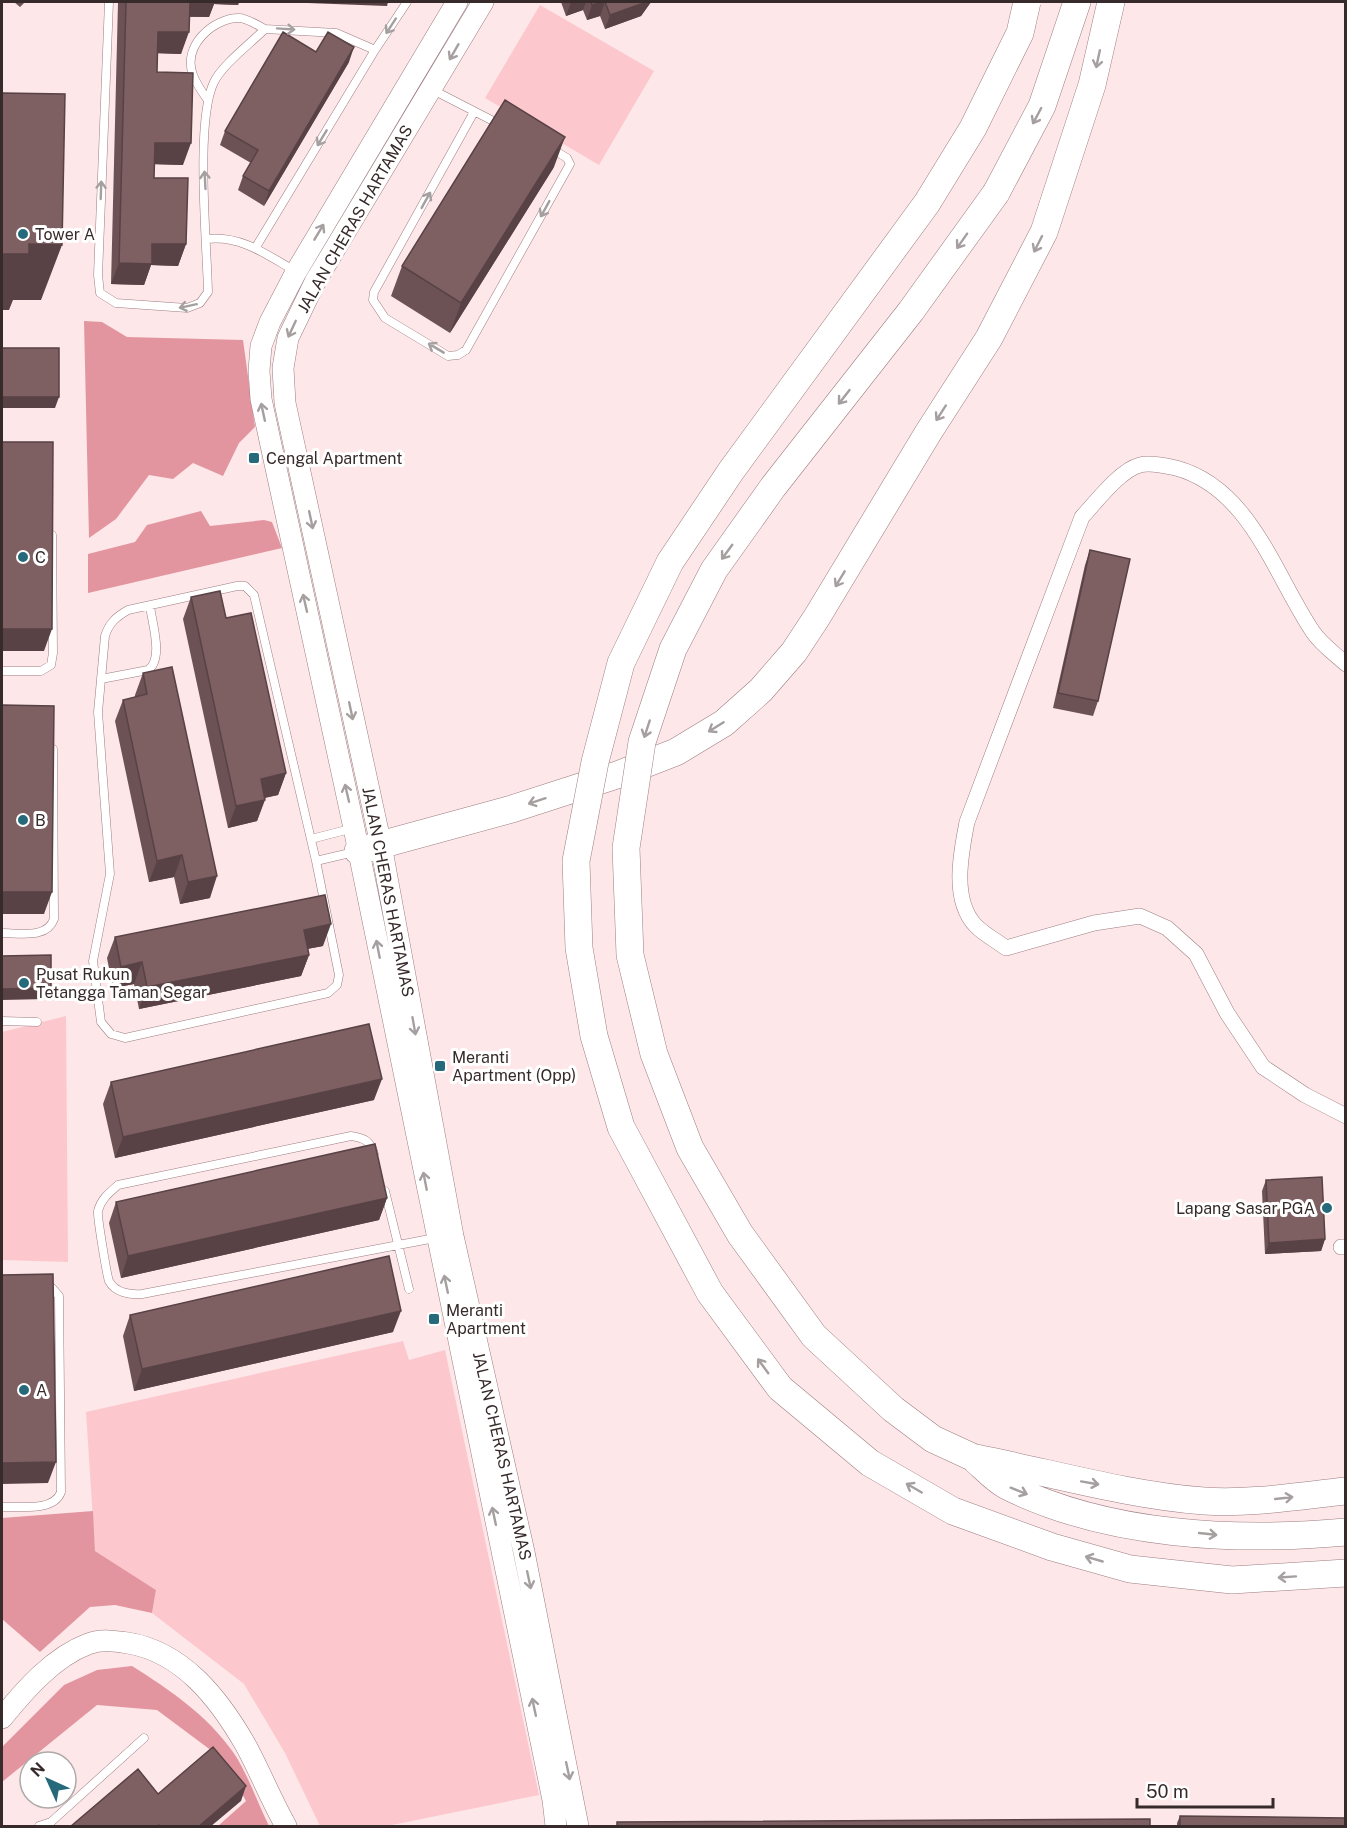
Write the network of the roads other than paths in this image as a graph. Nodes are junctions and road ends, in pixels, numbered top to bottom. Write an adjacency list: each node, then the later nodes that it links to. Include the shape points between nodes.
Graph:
1 (109, 2): 16 (lane, one-way to 1, via 208,292 200,303 187,309 116,303 100,293)
2 (407, 2): 9 (lane, one-way to 9)
3 (457, 2): 10 (street, JALAN CHERAS HARTAMAS)
4 (483, 2): 11 (street, JALAN CHERAS HARTAMAS, one-way to 11)
5 (1027, 2): 45 (highway, one-way to 5, bridge, via 1232,1580 1130,1569 1052,1547 953,1511 870,1462 780,1388 710,1293 621,1127 594,1036 579,948 576,861 595,762 621,663 670,562 731,471 927,202 973,128 1020,33)
6 (1077, 2): 39 (highway, one-way to 39, bridge, via 1042,106 996,193 911,312 773,487 714,570 673,649 642,742 626,849 630,955 654,1054 696,1158 740,1234 814,1336 893,1409 933,1439)
7 (1111, 2): 26 (highway, one-way to 26, via 1092,85 1044,232 989,338 817,617 794,652 761,690 724,723 666,756 617,775 512,809)
8 (265, 29): 9 (lane, one-way to 9, via 336,33); 12 (lane, via 215,80); 12 (lane, via 242,18 222,20 202,35 192,53 192,74)
9 (375, 50): 17 (lane, one-way to 17)
10 (410, 81): 11 (lane); 18 (street, JALAN CHERAS HARTAMAS, one-way to 10)
11 (432, 89): 13 (lane); 19 (street, JALAN CHERAS HARTAMAS)
12 (207, 99): 16 (lane, one-way to 12)
13 (474, 112): 14 (lane); 15 (lane, one-way to 13, via 570,164 466,350 448,356 385,318 373,300)
14 (514, 131)
15 (544, 144)
16 (207, 239): 17 (lane, via 220,237)
17 (256, 247): 18 (lane)
18 (296, 272): 19 (lane); 26 (street, JALAN CHERAS HARTAMAS, one-way to 18, via 261,399 261,346)
19 (315, 282): 26 (street, JALAN CHERAS HARTAMAS, one-way to 26, via 288,338 283,368 285,403)
20 (52, 528): 23 (lane, via 51,665 41,671)
21 (150, 606): 24 (lane, via 128,610 108,627); 24 (lane, via 157,657 154,666); 27 (lane, via 237,586 245,586 254,595)
22 (1346, 664): 32 (street, via 1314,634 1238,506 1196,474 1168,466 1140,465 1115,481 1082,517 967,822 959,863 964,902 975,925 1006,948 1094,923 1140,916 1167,928 1196,954 1227,1013 1263,1067)
23 (2, 671)
24 (101, 679): 28 (lane, via 98,712 110,874 93,961 101,1022 111,1034 124,1038 328,993 337,986 339,975)
25 (53, 737): 29 (lane, via 54,919 43,933)
26 (367, 836): 27 (lane); 28 (lane); 35 (street, JALAN CHERAS HARTAMAS)
27 (311, 839): 28 (lane)
28 (316, 861)
29 (2, 933)
30 (2, 1021): 31 (lane)
31 (37, 1022)
32 (1346, 1116)
33 (378, 1168): 36 (lane, via 372,1146 364,1138 351,1136 118,1185 105,1196 98,1213 109,1281 124,1292 142,1294)
34 (381, 1179): 36 (lane)
35 (445, 1237): 36 (lane); 43 (street, JALAN CHERAS HARTAMAS); 44 (street, JALAN CHERAS HARTAMAS, one-way to 35)
36 (399, 1245): 38 (lane)
37 (33, 1283): 41 (lane, via 52,1287 59,1296 61,1492 49,1505)
38 (409, 1289)
39 (972, 1457): 40 (highway, one-way to 40, via 1061,1478 1205,1501); 42 (highway, one-way to 42, via 1005,1485 1106,1521 1213,1535)
40 (1346, 1491)
41 (2, 1507)
42 (1346, 1532)
43 (524, 1552): 44 (street); 51 (street, JALAN CHERAS HARTAMAS, one-way to 51)
44 (502, 1557): 50 (street, JALAN CHERAS HARTAMAS, one-way to 44)
45 (1346, 1573)
46 (5, 1707): 49 (street, via 67,1655 89,1644 111,1640 158,1651 180,1664 214,1696 245,1744)
47 (144, 1738): 48 (lane, via 51,1822)
48 (39, 1827)
49 (286, 1827)
50 (556, 1827)
51 (578, 1827)

